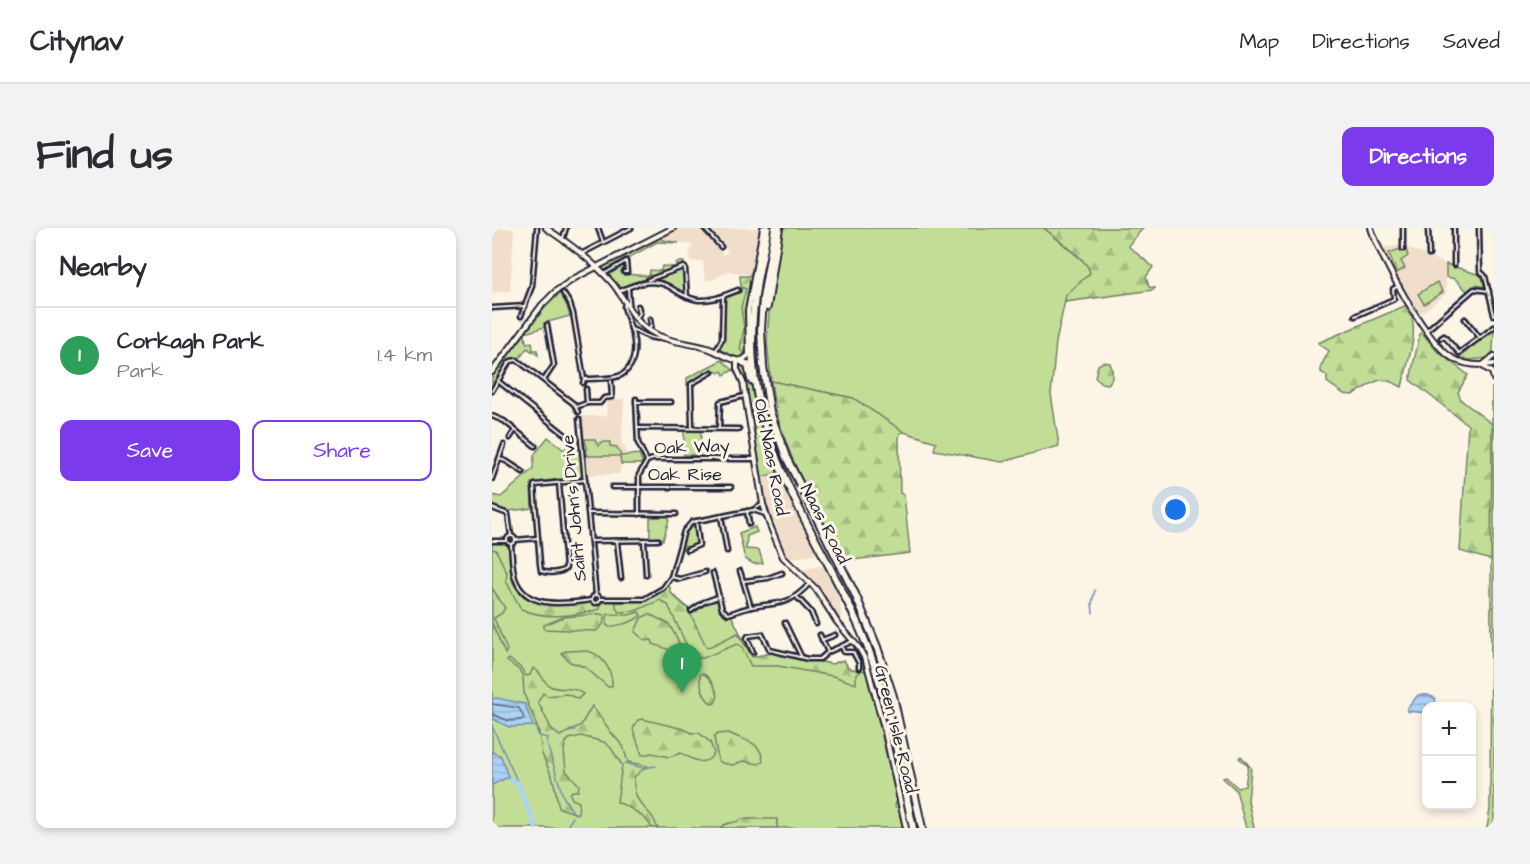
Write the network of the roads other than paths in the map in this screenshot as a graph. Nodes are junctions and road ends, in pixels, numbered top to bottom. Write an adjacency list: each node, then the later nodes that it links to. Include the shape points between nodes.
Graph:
1 (537, 228): 40 (street, via 532,286)
2 (546, 228): 16 (street)
3 (566, 228): 16 (street)
4 (598, 228): 18 (street)
5 (631, 228): 18 (street)
6 (667, 228): 17 (street)
7 (673, 228): 17 (street)
8 (704, 228): 19 (street)
9 (765, 228): 28 (street); 62 (highway, Naas Road, via 754,302)
10 (777, 228): 153 (highway, Naas Road, via 763,366 770,412 786,457 855,594 877,647 893,696)
11 (1371, 228): 31 (street)
12 (1403, 228): 20 (street)
13 (1428, 228): 22 (street)
14 (1454, 228): 24 (street)
15 (1479, 228): 34 (street, via 1480,271)
16 (562, 238): 21 (street)
17 (647, 241): 25 (street)
18 (603, 242): 21 (street)
19 (721, 247)
20 (1403, 249)
21 (583, 253): 23 (street)
22 (1429, 255)
23 (589, 259): 25 (street); 27 (street)
24 (1454, 265)
25 (597, 267): 27 (street); 29 (street)
26 (624, 272): 29 (street, via 626,261)
27 (586, 273): 63 (street, via 549,297)
28 (755, 273): 59 (street, via 748,312 749,355); 62 (highway, via 750,324)
29 (604, 274): 35 (street)
30 (647, 282): 32 (street); 37 (street, via 661,283); 37 (street, via 683,267)
31 (1399, 286): 45 (street, via 1394,288 1394,298); 52 (street)
32 (627, 288): 35 (street); 39 (street)
33 (738, 290): 38 (street)
34 (1489, 291): 43 (street); 52 (street, via 1474,289)
35 (618, 292): 39 (street)
36 (562, 293): 65 (street, via 573,313)
37 (687, 297): 38 (street)
38 (723, 297): 57 (street, via 722,339)
39 (627, 303): 46 (street); 51 (street, via 624,307)
40 (525, 306): 42 (street); 44 (street)
41 (638, 306): 46 (street, via 640,313)
42 (492, 309)
43 (1494, 315)
44 (521, 316)
45 (1355, 316)
46 (636, 319): 53 (street)
47 (650, 319): 53 (street)
48 (1465, 319): 56 (street)
49 (547, 325): 67 (street, via 554,365)
50 (1494, 327): 56 (street)
51 (631, 329): 54 (street, via 645,336); 65 (street, via 634,351 623,374)
52 (1427, 330): 61 (street, via 1449,356)
53 (649, 331): 54 (street)
54 (664, 338): 57 (street)
55 (1441, 338): 56 (street, via 1444,336 1459,353)
56 (1480, 338)
57 (716, 352): 59 (street)
58 (1494, 356): 61 (street)
59 (739, 361): 73 (street, Old Naas Road, via 737,369); 78 (highway, via 748,364)
60 (1494, 364): 61 (street)
61 (1481, 366): 66 (street, via 1491,370)
62 (753, 369): 78 (highway, Naas Road)
63 (492, 372)
64 (712, 372): 83 (street, via 691,384)
65 (584, 379): 70 (street)
66 (1494, 379)
67 (544, 380): 68 (street, via 514,359); 76 (street)
68 (498, 381): 72 (street); 86 (street, via 567,436)
69 (611, 381): 74 (street, via 612,397 600,403)
70 (583, 383)
71 (586, 389): 74 (street)
72 (492, 391)
73 (745, 396): 82 (street, via 720,402); 91 (street, Old Naas Road)
74 (587, 402): 76 (street)
75 (671, 402): 81 (street, via 636,400)
76 (576, 407): 77 (street, Saint John's Drive)
77 (578, 412)
78 (761, 415): 152 (highway, Naas Road, via 776,460 846,598 871,657 889,714)
79 (492, 416): 85 (street)
80 (579, 419): 95 (street, Saint John's Drive)
81 (638, 428): 83 (street); 92 (street, via 639,446)
82 (719, 428): 83 (street); 84 (street)
83 (692, 429)
84 (739, 429)
85 (515, 430): 87 (street); 89 (street)
86 (575, 437)
87 (510, 438)
88 (504, 445): 90 (street)
89 (535, 446)
90 (499, 459): 93 (street); 94 (street)
91 (756, 459): 92 (street, Oak Way); 100 (street, Old Naas Road)
92 (647, 461): 98 (street, Oak Way, via 641,470)
93 (523, 472)
94 (492, 479)
95 (585, 480): 96 (street); 104 (street, Saint John's Drive)
96 (559, 483): 112 (street, via 534,486); 112 (street, via 565,570 542,571)
97 (612, 487): 98 (street, Oak Rise)
98 (639, 487): 99 (street, Oak Rise); 105 (street, Oak Way)
99 (731, 487)
100 (763, 504): 102 (street); 107 (street, Old Naas Road)
101 (492, 508): 111 (street, via 508,514)
102 (753, 510): 103 (street); 107 (street)
103 (747, 511): 108 (street); 110 (street)
104 (589, 513): 105 (street); 118 (street, Saint John's Drive)
105 (639, 514): 106 (street)
106 (676, 514)
107 (765, 514): 123 (street, Old Naas Road)
108 (721, 516): 109 (street); 122 (street)
109 (696, 521): 121 (street, via 699,545); 130 (street, via 684,531)
110 (749, 524)
111 (511, 536): 113 (street); 117 (street)
112 (538, 538): 113 (street)
113 (515, 540): 120 (street)
114 (644, 540): 115 (street); 119 (street); 128 (street)
115 (658, 540)
116 (492, 541): 117 (street)
117 (507, 541): 120 (street)
118 (591, 541): 119 (street); 133 (street, Saint John's Drive)
119 (617, 541): 129 (street)
120 (512, 545): 137 (street, via 515,578 528,595 551,603)
121 (687, 550)
122 (727, 551)
123 (783, 558): 132 (street, Green Isle Road)
124 (740, 571): 131 (street)
125 (705, 572): 130 (street)
126 (713, 573): 134 (street)
127 (782, 573): 131 (street)
128 (646, 575)
129 (621, 578)
130 (670, 578): 136 (street, via 663,588 644,599)
131 (744, 581): 138 (street)
132 (810, 584): 135 (street); 145 (street, Green Isle Road)
133 (596, 596): 136 (street); 137 (street)
134 (718, 597): 138 (street, via 726,613); 139 (street)
135 (798, 597): 138 (street); 141 (street)
136 (600, 599): 137 (street, via 596,603)
137 (592, 600)
138 (751, 607)
139 (691, 611)
140 (785, 623): 149 (street)
141 (816, 624)
142 (835, 634): 144 (street)
143 (820, 635): 144 (street)
144 (822, 640): 148 (street)
145 (853, 641): 146 (street); 151 (street, Green Isle Road, via 862,652 871,677)
146 (842, 647): 148 (street); 150 (street, via 844,652 853,652)
147 (753, 652): 149 (street, via 747,638 758,633 770,650)
148 (828, 652): 149 (street, via 820,659)
149 (801, 656)
150 (859, 668)
151 (906, 828)
152 (913, 828)
153 (922, 828)

